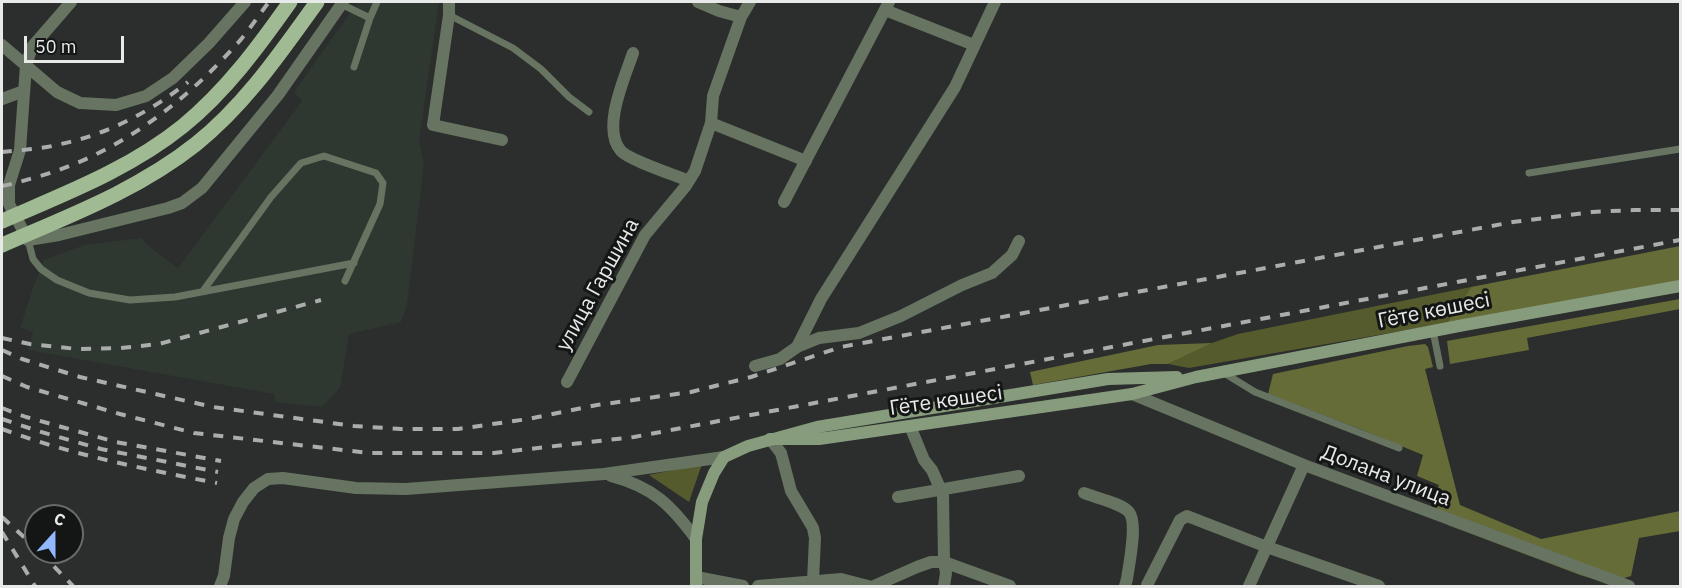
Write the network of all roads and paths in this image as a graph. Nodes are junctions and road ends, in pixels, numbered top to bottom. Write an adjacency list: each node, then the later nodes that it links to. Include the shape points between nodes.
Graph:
1 (71, 2): 18 (street, via 32,47)
2 (245, 2): 18 (street, via 174,78 146,96 116,105 80,103 57,92)
3 (290, 2): 30 (main road, bridge, via 236,73 183,126 117,169)
4 (318, 2): 33 (main road, bridge, via 260,79 196,144 128,189)
5 (378, 2): 14 (lane)
6 (449, 2): 12 (street)
7 (698, 2): 13 (street)
8 (750, 2): 13 (street, улица Гаршина)
9 (995, 2): 16 (street)
10 (342, 3): 14 (lane); 31 (street, via 278,95 192,197 153,212)
11 (887, 6): 16 (street); 26 (street)
12 (449, 15): 22 (lane, via 513,48); 24 (street, via 433,125)
13 (741, 17): 23 (street, улица Гаршина, via 713,96)
14 (370, 18): 19 (lane)
15 (2, 45): 18 (street)
16 (974, 45): 39 (street, via 955,87 821,299)
17 (633, 53): 28 (street, via 618,97 615,142 622,152)
18 (26, 65): 20 (street)
19 (354, 68)
20 (24, 91): 21 (street); 31 (street, via 20,150 9,185 9,204)
21 (2, 99)
22 (589, 112)
23 (711, 123): 26 (street); 28 (street, улица Гаршина)
24 (501, 140)
25 (1680, 149): 27 (lane)
26 (806, 160): 29 (street)
27 (1529, 173)
28 (689, 181): 44 (street, улица Гаршина, via 645,235)
29 (784, 202)
30 (2, 221)
31 (28, 240): 37 (lane, via 33,259 41,269 89,293 130,300)
32 (1019, 242): 39 (street, via 1012,255 992,273 859,333 819,338)
33 (2, 245)
34 (354, 263): 35 (lane); 37 (lane); 37 (lane, via 380,204 383,183 376,173 324,156 301,163 271,197)
35 (345, 281)
36 (1680, 286): 38 (main road, Гёте көшесі)
37 (203, 291)
38 (1433, 331): 41 (lane); 42 (main road, Гёте көшесі)
39 (797, 347): 40 (street, via 780,359)
40 (755, 366)
41 (1440, 366)
42 (1222, 372): 43 (main road, Гёте көшесі); 48 (lane, via 1255,392)
43 (1196, 377): 45 (main road, Гёте көшесі); 47 (main road, Гёте көшесі, via 1107,379 817,427)
44 (567, 382)
45 (1132, 394): 46 (main road, Гёте көшесі); 50 (street, Долана улица)
46 (910, 426): 47 (main road, Гёте көшесі, via 819,439); 53 (street)
47 (770, 439): 49 (main road, Гёте көшесі); 59 (street, via 780,453 791,491 813,528)
48 (1400, 448)
49 (724, 457): 51 (street); 56 (main road, via 702,502)
50 (1304, 465): 57 (street); 72 (street, Долана улица)
51 (604, 474): 56 (street, via 651,492 677,513); 62 (street, via 406,489 356,489 268,479 254,488 234,519)
52 (1019, 476): 53 (street)
53 (941, 489): 55 (street); 58 (street)
54 (1084, 494): 61 (street, via 1118,505 1129,513 1133,524)
55 (898, 497)
56 (696, 539): 60 (main road)
57 (1267, 547): 69 (street, via 1185,516); 70 (street); 71 (street)
58 (944, 562): 66 (street, via 931,562); 67 (street); 68 (street)
59 (813, 581): 64 (street); 65 (street, via 841,579)
60 (696, 582): 63 (street)
61 (1126, 583): 69 (street)
62 (220, 586)
63 (744, 586)
64 (758, 586)
65 (868, 586)
66 (874, 586)
67 (944, 586)
68 (1010, 586)
69 (1149, 586)
70 (1249, 586)
71 (1379, 586)
72 (1629, 586)

